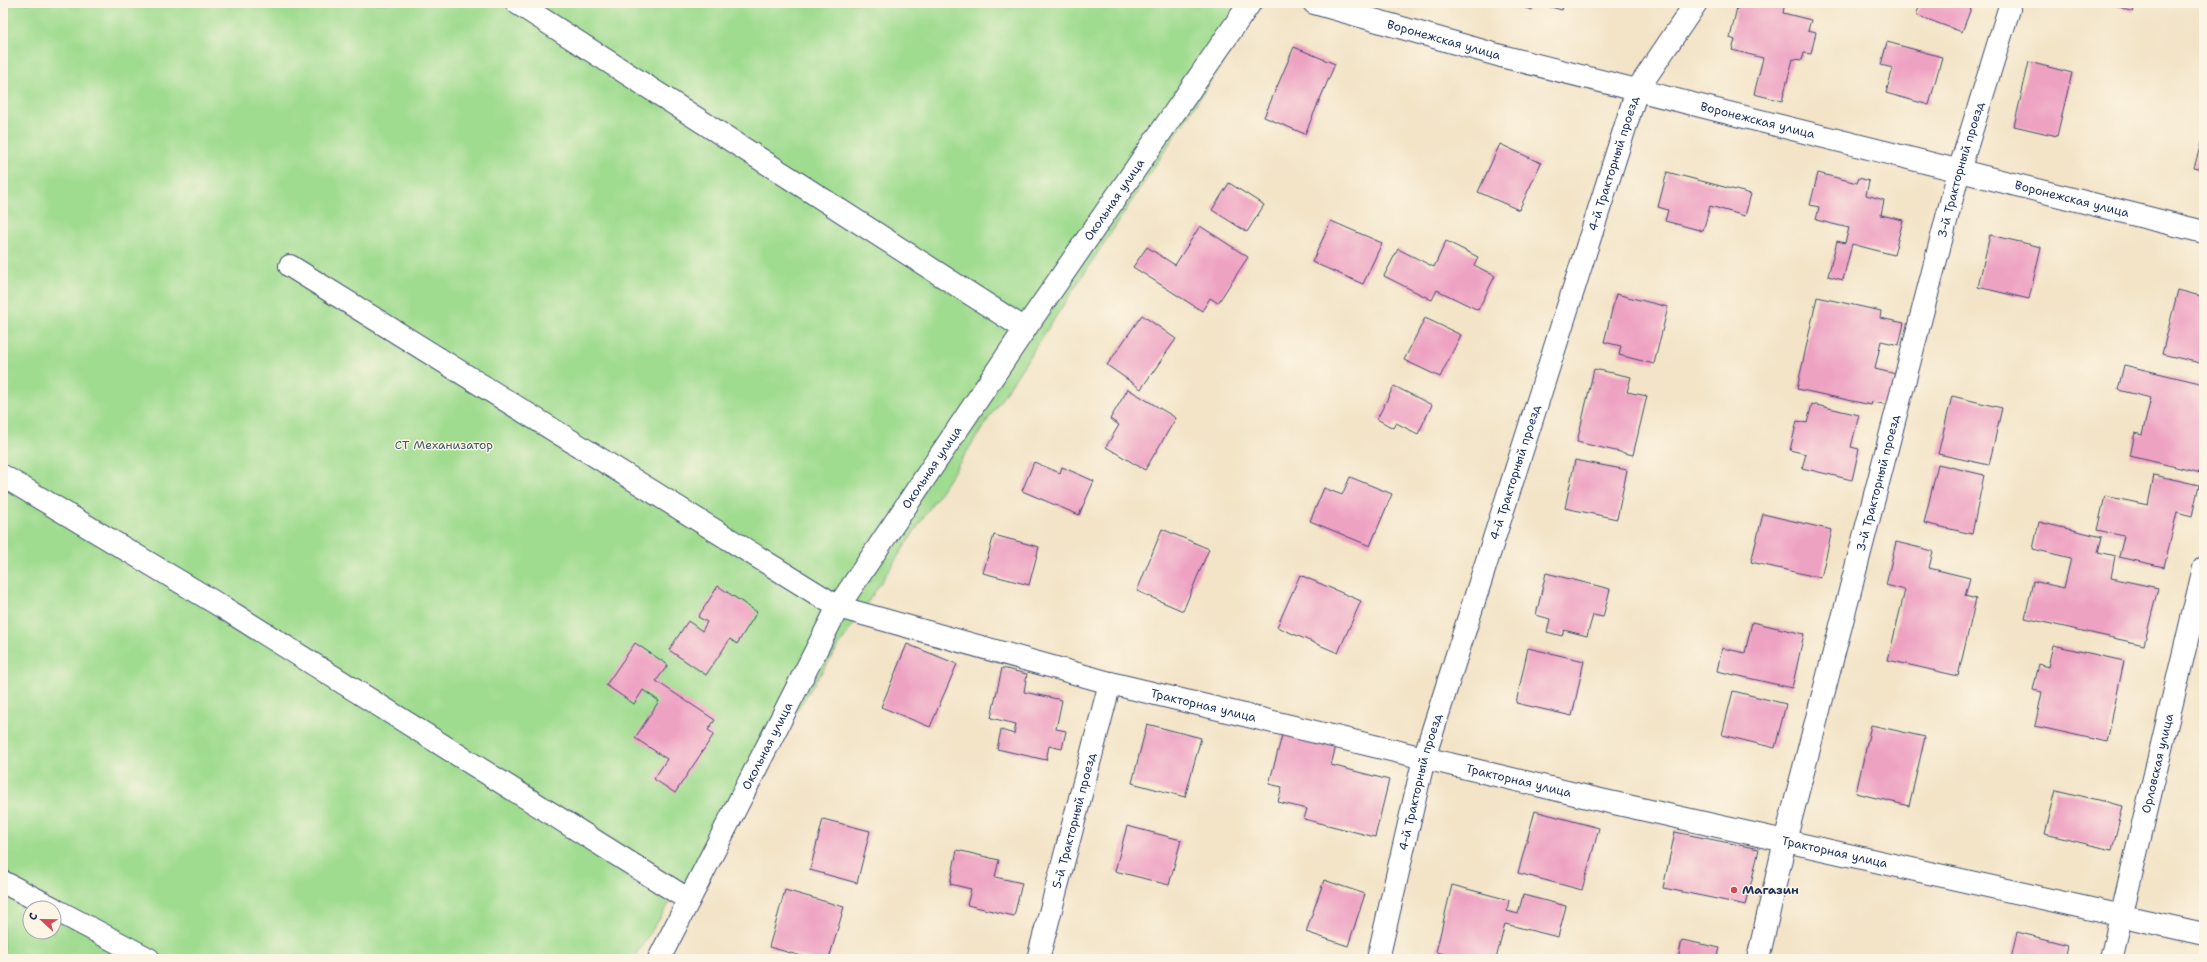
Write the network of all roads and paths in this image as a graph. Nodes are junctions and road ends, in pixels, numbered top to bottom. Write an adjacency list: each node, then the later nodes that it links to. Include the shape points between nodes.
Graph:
1 (517, 3): 10 (street)
2 (1250, 3): 10 (street, Окольная улица)
3 (1314, 3): 6 (street, Воронежская улица, via 1501,56)
4 (1696, 3): 6 (street, 4-й Тракторный проезд)
5 (2009, 9): 7 (street, 3-й Тракторный проезд)
6 (1637, 90): 7 (street, Воронежская улица); 15 (street, 4-й Тракторный проезд)
7 (1959, 171): 8 (street, Воронежская улица); 16 (street, 3-й Тракторный проезд)
8 (2204, 232)
9 (290, 266): 13 (street, Тракторная улица)
10 (1025, 329): 13 (street, Окольная улица)
11 (3, 476): 19 (street, via 224,608)
12 (2204, 568): 21 (street, Орловская улица)
13 (838, 607): 14 (street, Тракторная улица); 19 (street, Окольная улица)
14 (1110, 683): 15 (street, Тракторная улица); 25 (street, 5-й Тракторный проезд)
15 (1424, 758): 16 (street, Тракторная улица); 26 (street, 4-й Тракторный проезд)
16 (1785, 841): 21 (street, Тракторная улица); 27 (street, 3-й Тракторный проезд)
17 (3, 882): 18 (street)
18 (38, 900)
19 (689, 900): 24 (street, Окольная улица)
20 (62, 913): 23 (street)
21 (2121, 915): 22 (street, Тракторная улица); 28 (street, Орловская улица)
22 (2204, 934)
23 (150, 959)
24 (659, 959)
25 (1038, 959)
26 (1378, 959)
27 (1758, 959)
28 (2111, 959)

